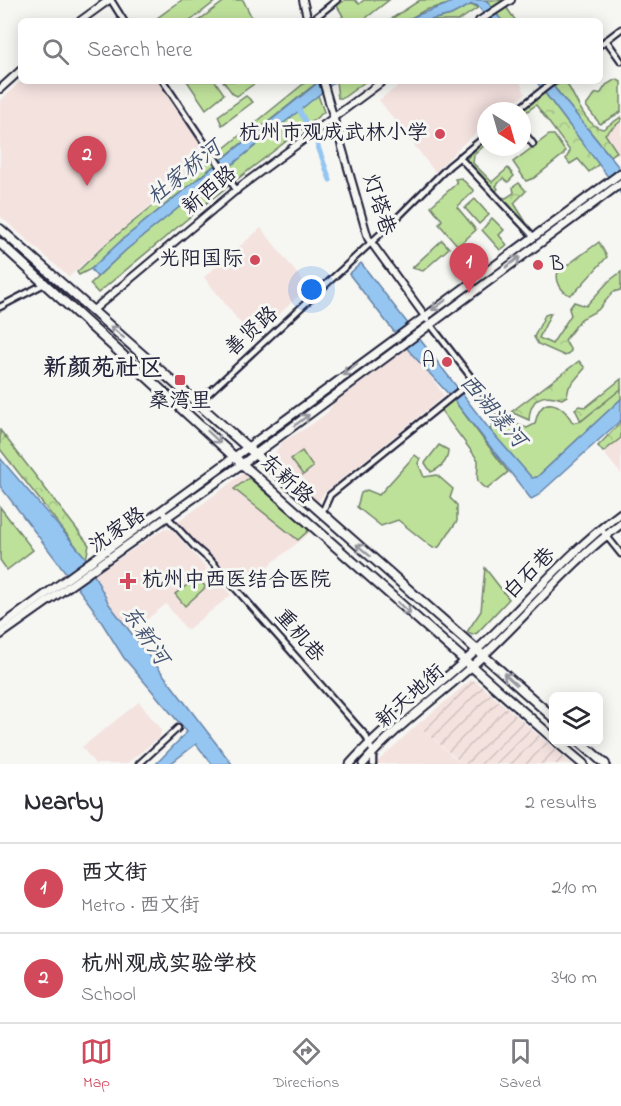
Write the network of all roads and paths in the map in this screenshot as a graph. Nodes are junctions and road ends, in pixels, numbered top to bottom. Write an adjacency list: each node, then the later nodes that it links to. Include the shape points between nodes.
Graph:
1 (110, 0): 5 (street); 6 (street)
2 (303, 0): 7 (street)
3 (337, 0): 8 (street)
4 (511, 0): 9 (street)
5 (84, 18)
6 (122, 18)
7 (309, 18)
8 (314, 18)
9 (484, 18)
10 (621, 28): 11 (street)
11 (606, 40): 12 (street); 13 (street)
12 (603, 42)
13 (621, 61)
14 (18, 73): 19 (street)
15 (166, 84): 28 (street)
16 (324, 84): 21 (street, 灯塔巷)
17 (379, 84): 21 (street, 新西路)
18 (551, 84): 20 (street)
19 (0, 89)
20 (528, 102)
21 (332, 117): 28 (street, 新西路); 32 (street, 灯塔巷)
22 (531, 141): 24 (street)
23 (477, 143): 25 (street, 善贤路)
24 (533, 144)
25 (459, 157): 30 (street); 32 (street, 善贤路)
26 (621, 173): 30 (main road, 沈家路)
27 (621, 183): 37 (main road, 沈家路, one-way to 27)
28 (237, 192): 35 (street, 新西路)
29 (0, 229): 35 (main road, 东新路)
30 (534, 237): 36 (main road, 沈家路, one-way to 36)
31 (0, 243): 33 (main road, 东新路)
32 (370, 243): 36 (street, 灯塔巷); 39 (street, 善贤路)
33 (46, 283): 34 (street); 43 (main road, 东新路, one-way to 43)
34 (0, 307)
35 (92, 311): 39 (main road, 东新路, one-way to 35)
36 (424, 316): 37 (street, 灯塔巷); 41 (main road, 沈家路, one-way to 41)
37 (430, 324): 38 (street); 42 (main road, 沈家路, one-way to 37)
38 (474, 379): 40 (street); 45 (street, via 330,495)
39 (197, 404): 41 (main road, 东新路)
40 (501, 416)
41 (246, 448): 42 (main road, 东新路); 43 (main road, 沈家路)
42 (255, 455): 44 (main road, 沈家路); 45 (main road, 东新路)
43 (235, 457): 44 (main road, 东新路); 47 (main road, 沈家路)
44 (242, 464): 47 (main road, 沈家路); 56 (main road, 东新路, one-way to 56)
45 (322, 513): 55 (main road, 东新路, one-way to 45)
46 (621, 513): 49 (main road, 白石巷)
47 (164, 514): 52 (main road, 沈家路); 61 (street, 重机巷, via 213,563)
48 (621, 524): 50 (main road, 白石巷)
49 (601, 529): 50 (street); 55 (main road, 白石巷)
50 (606, 536): 51 (street); 55 (main road, 白石巷)
51 (621, 554)
52 (69, 581): 53 (main road, 沈家路); 54 (main road, 沈家路)
53 (0, 627)
54 (0, 635)
55 (481, 653): 56 (main road, 白石巷); 57 (main road, 新天地街); 58 (main road, 东新路, one-way to 55)
56 (463, 661): 57 (main road, 东新路); 61 (main road, 新天地街)
57 (470, 667): 60 (main road, 东新路); 64 (main road, 新天地街)
58 (549, 714)
59 (178, 728): 65 (street)
60 (549, 735)
61 (370, 743): 64 (street, 重机巷); 66 (main road, 新天地街)
62 (562, 746): 69 (main road, 东新路)
63 (585, 746): 70 (main road)
64 (373, 753): 67 (main road, 新天地街); 68 (street, 重机巷)
65 (139, 764)
66 (350, 764)
67 (363, 764)
68 (373, 764)
69 (583, 764)
70 (605, 764)

